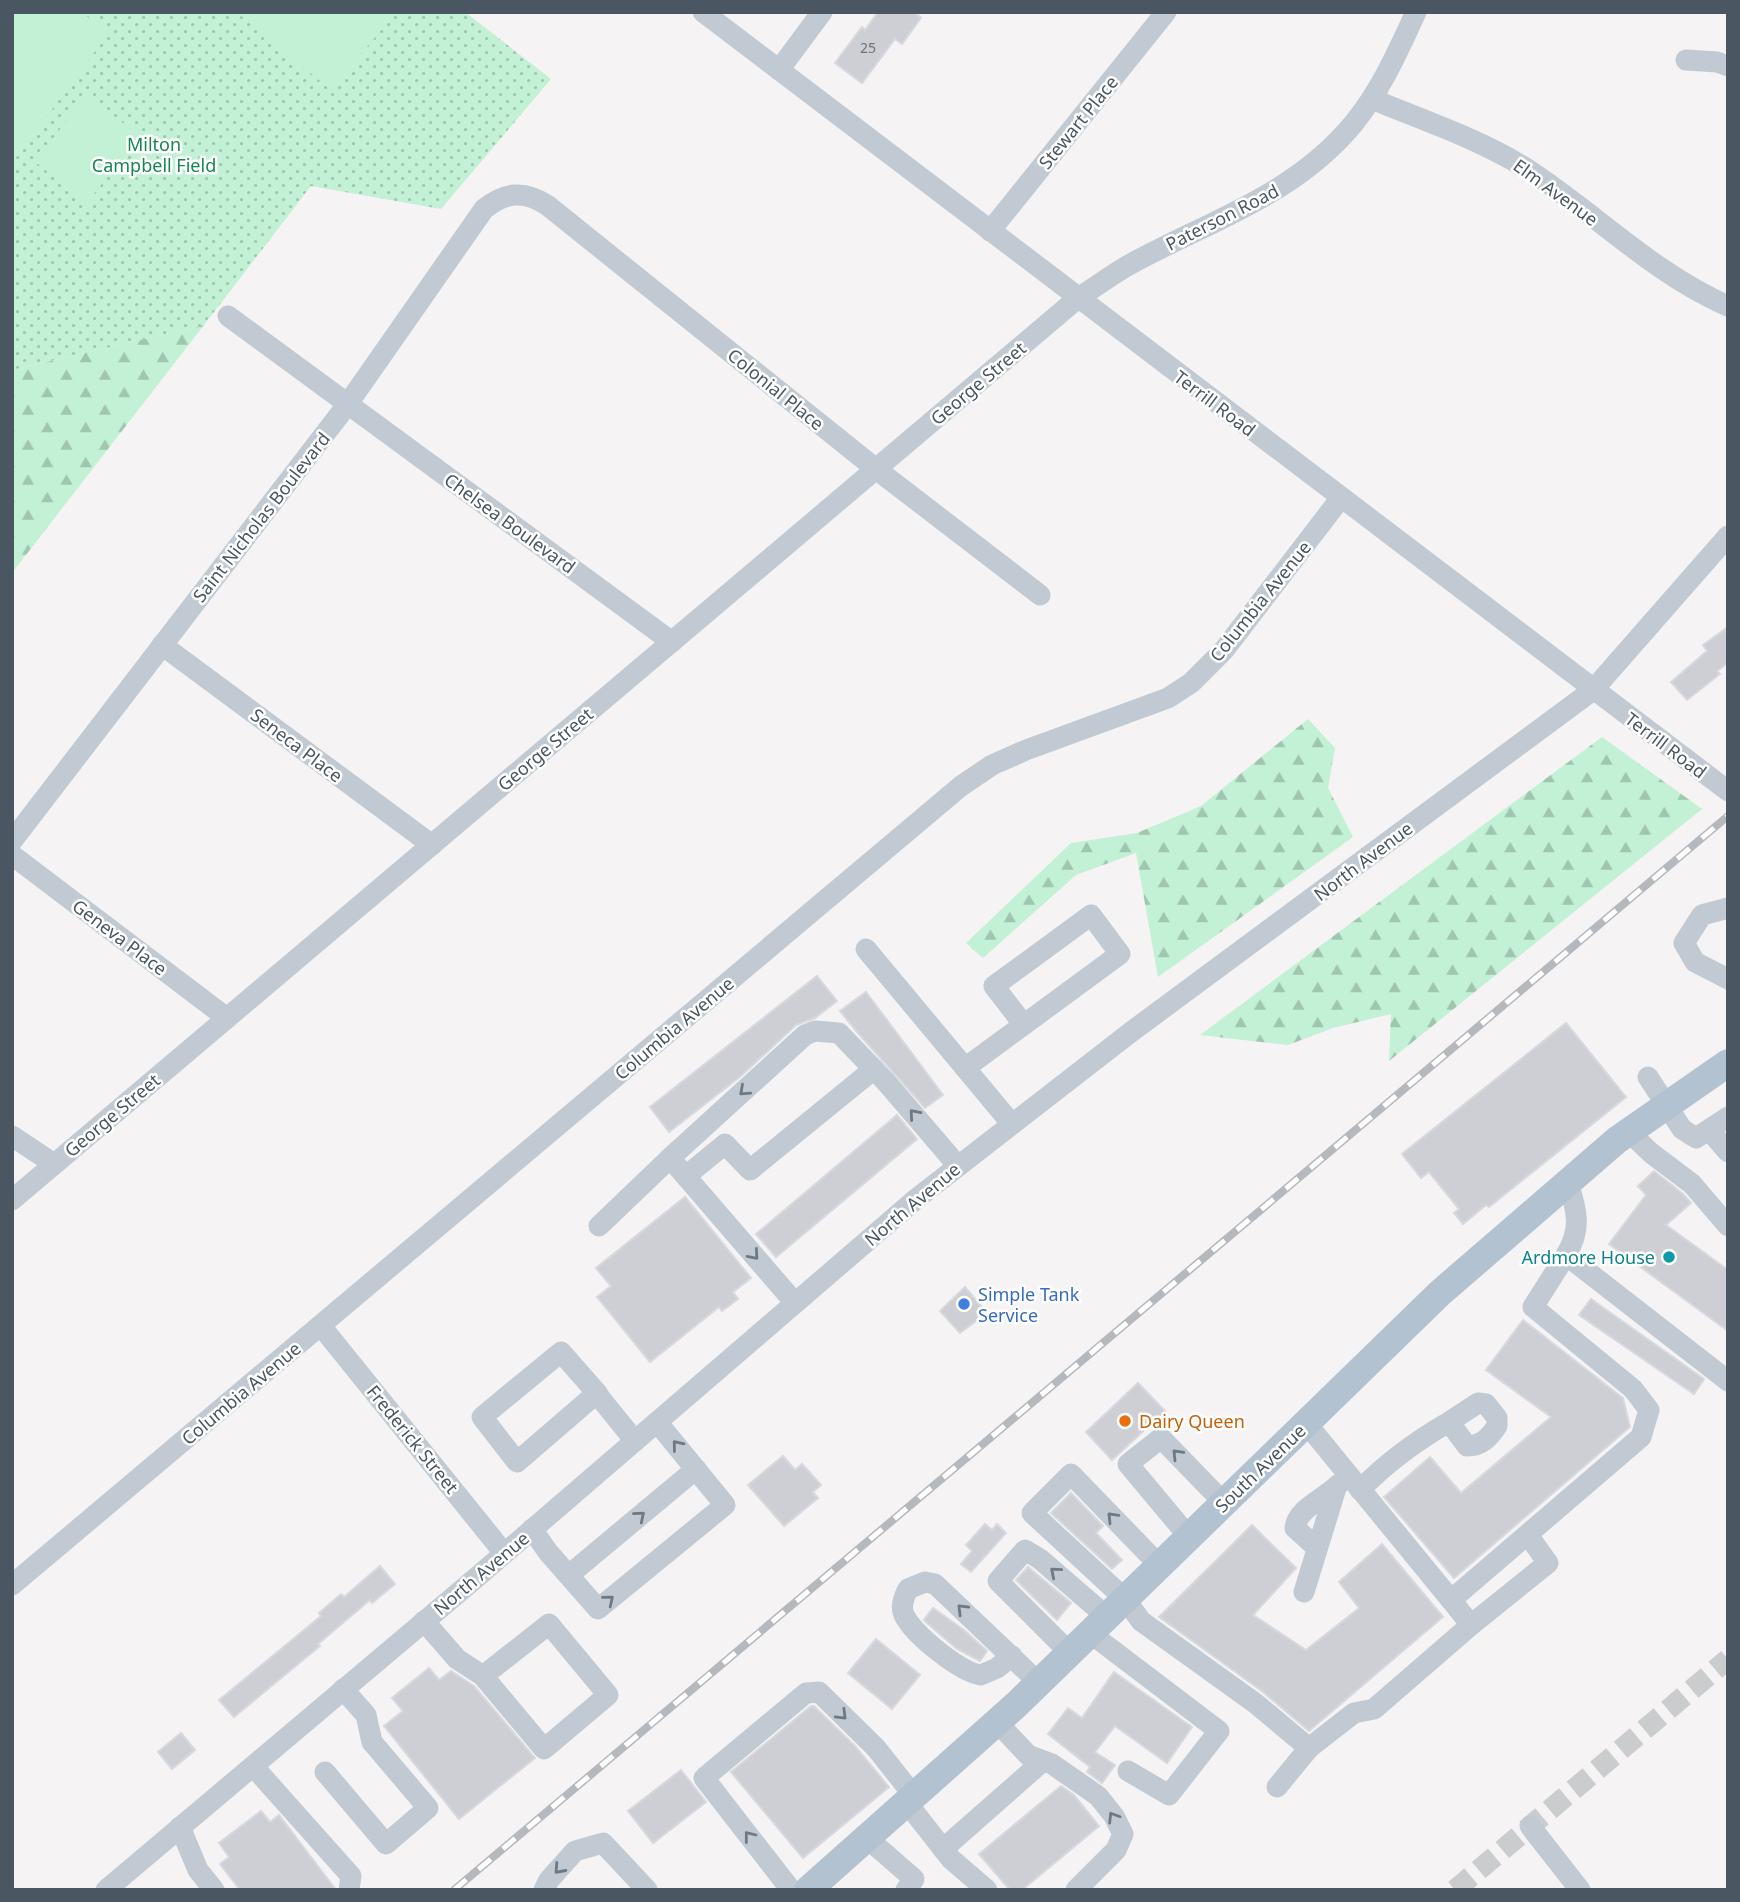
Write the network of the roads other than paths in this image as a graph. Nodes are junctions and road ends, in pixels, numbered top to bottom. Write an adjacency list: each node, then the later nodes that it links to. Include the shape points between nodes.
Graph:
1 (703, 12): 7 (street, Terrill Road)
2 (822, 12): 7 (street)
3 (1166, 12): 10 (street, Stewart Place)
4 (1416, 12): 8 (street, Paterson Road)
5 (1686, 60): 6 (street)
6 (1728, 66)
7 (779, 70): 10 (street, Terrill Road)
8 (1372, 99): 11 (street, Paterson Road, via 1332,147 1280,188 1125,267); 12 (street, Elm Avenue, via 1502,155 1689,286)
9 (508, 195): 14 (street, Saint Nicholas Boulevard, via 484,209); 15 (street, Colonial Place, via 536,197 547,205)
10 (990, 231): 11 (street, Terrill Road)
11 (1078, 298): 15 (street, George Street); 16 (street, Terrill Road)
12 (1728, 306)
13 (228, 316): 14 (street, Chelsea Boulevard)
14 (347, 405): 19 (street, Chelsea Boulevard); 20 (street, Saint Nicholas Boulevard)
15 (876, 469): 18 (street, Colonial Place); 19 (street, George Street)
16 (1340, 499): 21 (street, Terrill Road); 52 (street, Columbia Avenue, via 1224,650 1191,683 1168,698 1003,760 961,786)
17 (1728, 536): 21 (street, North Avenue)
18 (1040, 595)
19 (672, 642): 24 (street, George Street)
20 (162, 645): 23 (street, Saint Nicholas Boulevard); 24 (street, Seneca Place)
21 (1593, 690): 22 (street, Terrill Road); 37 (street, North Avenue)
22 (1728, 792)
23 (12, 841)
24 (432, 845): 29 (street, George Street)
25 (12, 855): 29 (street, Geneva Place)
26 (1728, 908): 28 (street, via 1702,915 1684,943 1695,962)
27 (866, 949): 32 (street)
28 (1728, 979)
29 (227, 1018): 43 (street, George Street)
30 (1024, 1025): 30 (street, via 1120,954 1091,915 994,986); 32 (street)
31 (1728, 1063): 35 (main road, South Avenue)
32 (965, 1068): 37 (street)
33 (874, 1069): 42 (street, one-way to 42, via 839,1033 804,1035); 44 (street, one-way to 33); 45 (street, via 750,1170 725,1144)
34 (1648, 1077): 35 (street)
35 (1665, 1106): 38 (street, via 1682,1129 1696,1138); 39 (main road, South Avenue)
36 (1728, 1117): 38 (street)
37 (1011, 1123): 44 (street, North Avenue)
38 (1709, 1130): 41 (street)
39 (1629, 1132): 46 (main road, South Avenue); 49 (street, via 1692,1184)
40 (12, 1136): 43 (street)
41 (1728, 1152)
42 (670, 1158): 45 (street); 48 (street)
43 (54, 1164): 47 (street, George Street)
44 (958, 1166): 51 (street, North Avenue)
45 (686, 1176): 51 (street, one-way to 51)
46 (1568, 1183): 50 (street, via 1577,1212); 57 (main road, South Avenue, via 1440,1293)
47 (12, 1200)
48 (599, 1226)
49 (1728, 1226)
50 (1566, 1255): 53 (street); 63 (street, via 1533,1307 1633,1389 1649,1410 1641,1437)
51 (795, 1303): 55 (street, North Avenue)
52 (321, 1326): 65 (street, Frederick Street); 68 (street, Columbia Avenue)
53 (1728, 1381)
54 (597, 1393): 54 (street, via 561,1352 482,1417 517,1462); 58 (street)
55 (657, 1422): 58 (street, North Avenue); 59 (street, one-way to 55)
56 (1449, 1422): 60 (street, via 1374,1475)
57 (1306, 1423): 60 (street); 61 (main road, South Avenue)
58 (635, 1441): 62 (street, North Avenue)
59 (696, 1469): 67 (street, one-way to 59); 67 (street, one-way to 59, via 598,1609 707,1522 725,1505)
60 (1348, 1484): 69 (street, via 1317,1548); 70 (street)
61 (1224, 1503): 64 (main road, South Avenue); 64 (street, one-way to 64, via 1161,1438 1128,1464)
62 (531, 1529): 65 (street, North Avenue); 67 (street)
63 (1528, 1535): 70 (street); 73 (street, via 1548,1563)
64 (1189, 1537): 66 (main road, South Avenue)
65 (504, 1553): 72 (street, North Avenue)
66 (1160, 1566): 71 (main road, South Avenue); 71 (street, one-way to 71, via 1071,1474 1032,1513)
67 (569, 1575)
68 (12, 1585)
69 (1304, 1592)
70 (1451, 1600): 73 (street)
71 (1107, 1616): 74 (main road, South Avenue); 74 (street, one-way to 74, via 1025,1550 998,1581); 80 (street, via 1141,1621); 83 (street, via 1219,1731 1169,1795)
72 (424, 1621): 76 (street, via 457,1659); 78 (street, North Avenue)
73 (1471, 1625): 80 (street, via 1374,1709 1354,1713)
74 (1070, 1653): 77 (main road, South Avenue)
75 (1012, 1656): 75 (street, one-way to 75, via 934,1584 925,1582 908,1589 902,1601 904,1615 963,1669 981,1675); 77 (street)
76 (483, 1676): 76 (street, via 549,1624 608,1695 544,1749)
77 (1039, 1683): 79 (main road, South Avenue)
78 (343, 1689): 82 (street, North Avenue); 84 (street, via 366,1715 372,1742 428,1808 386,1844)
79 (997, 1722): 81 (street, via 1028,1755); 86 (main road, South Avenue)
80 (1309, 1748): 85 (street)
81 (1043, 1761): 90 (street); 100 (street, one-way to 81, via 1116,1850 1123,1834 1098,1796)
82 (253, 1766): 88 (street, North Avenue); 94 (street, via 351,1876)
83 (1128, 1771)
84 (326, 1772)
85 (1277, 1787)
86 (911, 1799): 89 (main road, South Avenue); 90 (street); 97 (street, one-way to 86, via 704,1778 806,1693 819,1692 876,1748)
87 (1530, 1826): 101 (street)
88 (180, 1827): 92 (street, North Avenue); 93 (street, via 198,1870)
89 (867, 1838): 91 (street); 98 (main road, South Avenue)
90 (943, 1849): 99 (street)
91 (916, 1886)
92 (106, 1890)
93 (214, 1890)
94 (349, 1890)
95 (544, 1890): 96 (street, one-way to 95, via 603,1843 575,1851)
96 (647, 1890)
97 (791, 1890)
98 (808, 1890)
99 (987, 1890)
100 (1076, 1890)
101 (1580, 1890)

